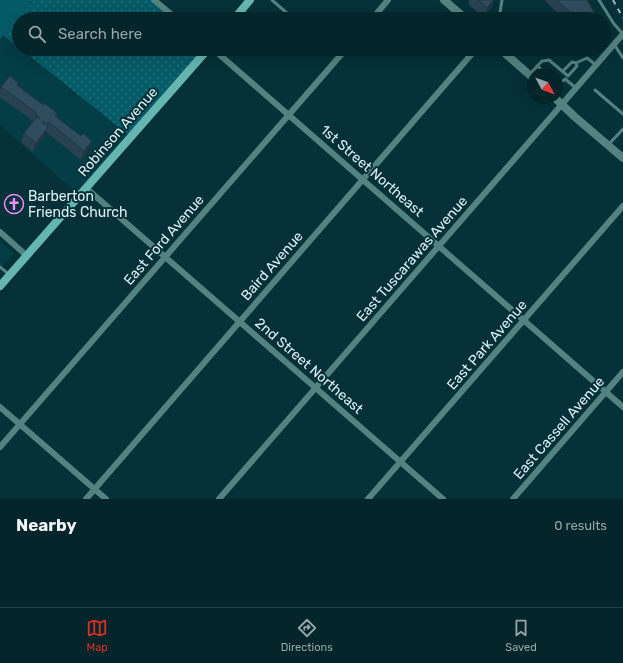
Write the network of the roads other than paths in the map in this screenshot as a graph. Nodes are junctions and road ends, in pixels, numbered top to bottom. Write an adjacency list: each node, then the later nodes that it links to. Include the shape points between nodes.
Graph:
1 (154, 0): 9 (street)
2 (250, 0): 8 (main road)
3 (272, 0): 11 (lane)
4 (388, 0): 12 (street)
5 (444, 0): 13 (street)
6 (502, 0): 14 (lane)
7 (599, 0): 15 (lane)
8 (242, 10): 10 (lane)
9 (169, 12)
10 (244, 12)
11 (286, 12)
12 (378, 12)
13 (458, 12)
14 (500, 12)
15 (606, 12)
16 (611, 19): 17 (lane)
17 (623, 34): 18 (street, East Tuscarawas Avenue)
18 (614, 44): 19 (street, East Tuscarawas Avenue); 26 (lane)
19 (611, 48)
20 (202, 56): 46 (main road, Robinson Avenue)
21 (221, 56): 41 (street, 1st Street Northeast)
22 (340, 56): 41 (street, East Ford Avenue)
23 (470, 56): 45 (street, Baird Avenue)
24 (508, 56): 33 (street)
25 (604, 56): 28 (street, East Tuscarawas Avenue)
26 (623, 58)
27 (576, 63): 28 (lane, via 588,58); 32 (lane, via 572,62); 34 (lane, via 577,66)
28 (596, 65): 36 (street, East Tuscarawas Avenue)
29 (537, 66): 30 (lane); 31 (lane, via 542,61 549,60)
30 (540, 68)
31 (559, 68)
32 (563, 71): 34 (lane)
33 (527, 73)
34 (568, 76): 35 (lane)
35 (565, 79): 36 (lane)
36 (576, 88): 38 (street, East Tuscarawas Avenue)
37 (595, 90): 40 (lane)
38 (563, 103)
39 (562, 104): 43 (street); 49 (street, East Tuscarawas Avenue)
40 (623, 114)
41 (288, 115): 45 (street, 1st Street Northeast); 51 (street, East Ford Avenue)
42 (623, 129): 43 (lane)
43 (608, 146): 44 (street)
44 (623, 158)
45 (363, 180): 49 (street, 1st Street Northeast); 56 (street, Baird Avenue)
46 (86, 188): 50 (main road, Robinson Avenue); 51 (street, 2nd Street Northeast)
47 (623, 206): 55 (street, East Park Avenue)
48 (0, 232): 50 (street)
49 (439, 246): 55 (street, 1st Street Northeast); 58 (street, East Tuscarawas Avenue)
50 (27, 256): 53 (main road, Robinson Avenue)
51 (165, 257): 56 (street, 2nd Street Northeast); 62 (street, East Ford Avenue)
52 (0, 267): 53 (lane)
53 (10, 275): 54 (main road, Robinson Avenue)
54 (0, 286)
55 (524, 321): 59 (street, 1st Street Northeast); 64 (street, East Park Avenue)
56 (240, 322): 58 (street, 2nd Street Northeast); 65 (street, Baird Avenue)
57 (623, 372): 59 (street, East Cassell Avenue)
58 (316, 388): 64 (street, 2nd Street Northeast); 68 (street, East Tuscarawas Avenue)
59 (606, 392): 61 (street, 1st Street Northeast); 71 (street, East Cassell Avenue)
60 (0, 407): 62 (street)
61 (623, 407)
62 (20, 424): 63 (street, East Ford Avenue); 65 (street)
63 (0, 447)
64 (400, 462): 69 (street, East Park Avenue); 70 (street, 2nd Street Northeast)
65 (94, 489): 66 (street, Baird Avenue); 67 (street)
66 (86, 499)
67 (106, 499)
68 (219, 499)
69 (368, 499)
70 (443, 499)
71 (513, 499)

